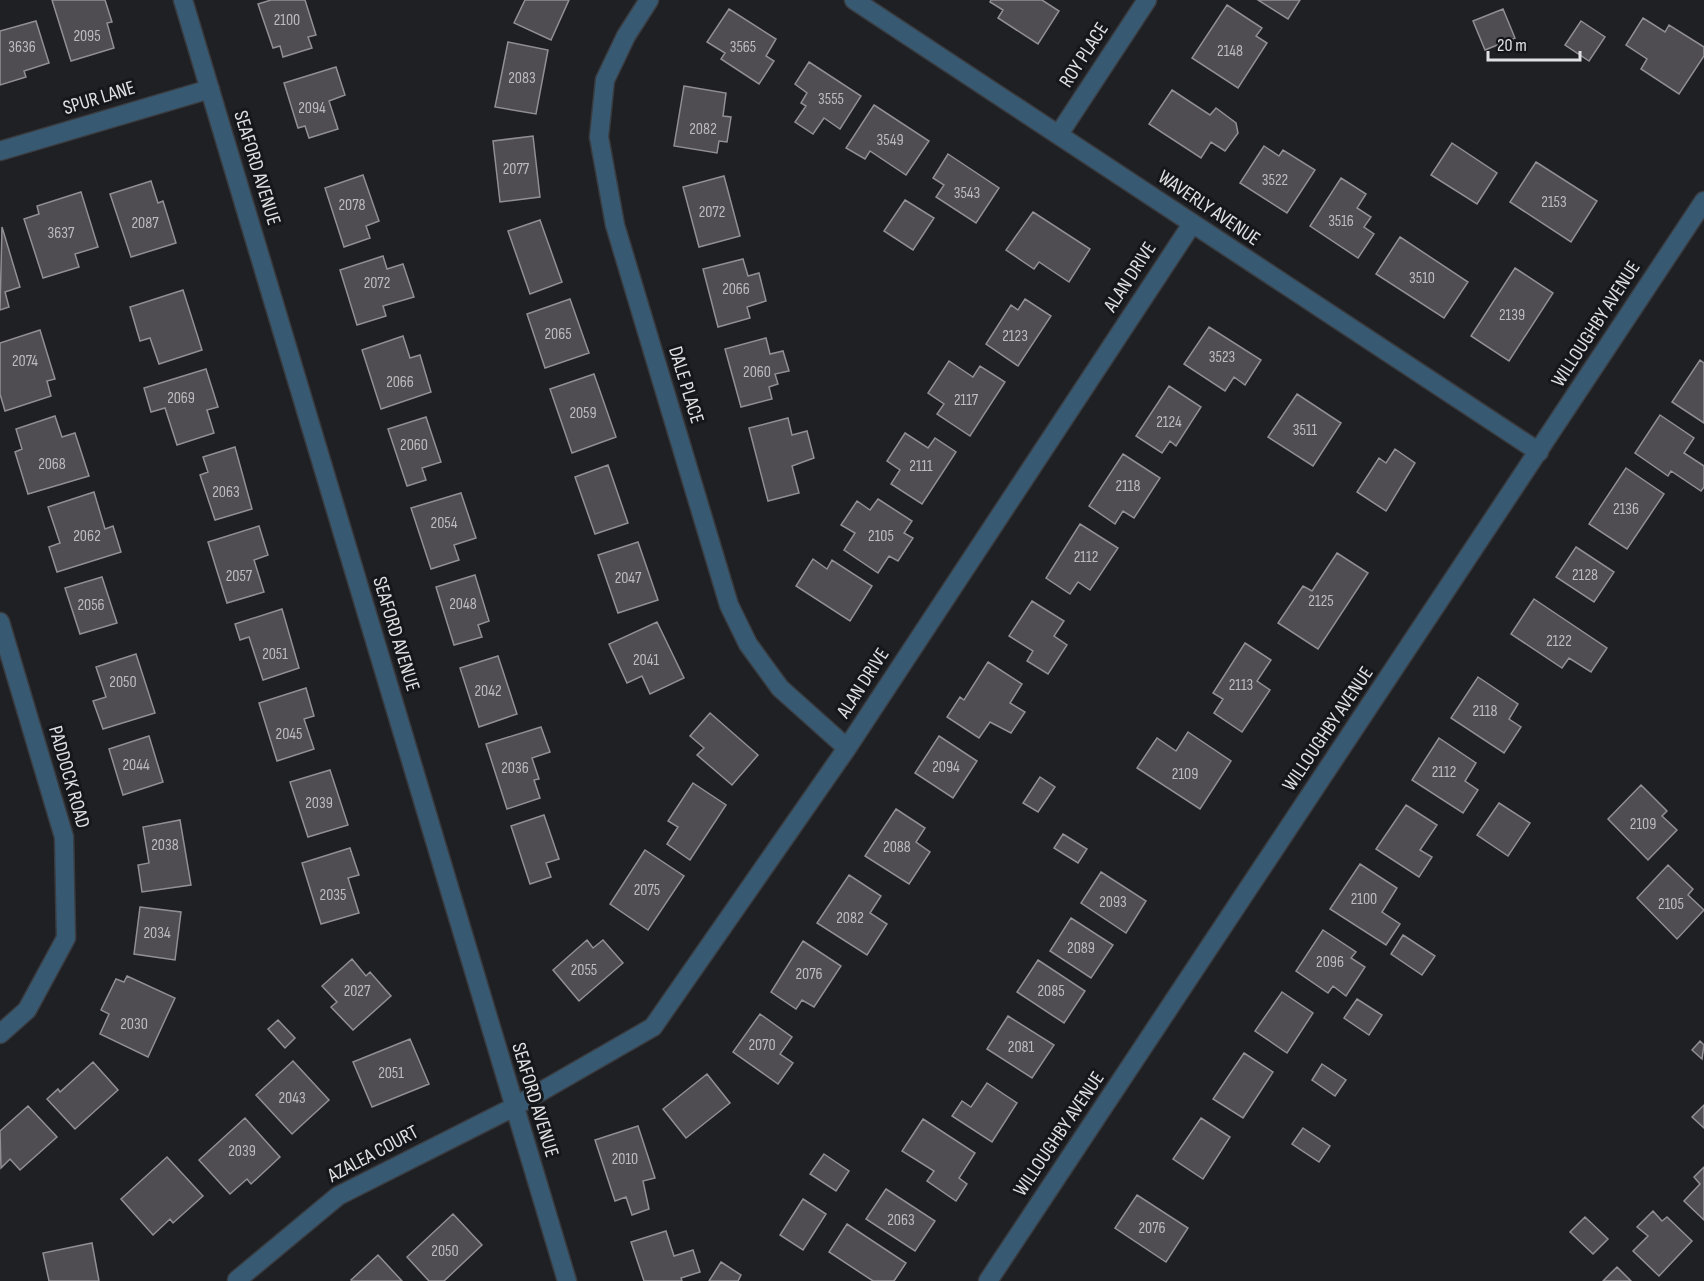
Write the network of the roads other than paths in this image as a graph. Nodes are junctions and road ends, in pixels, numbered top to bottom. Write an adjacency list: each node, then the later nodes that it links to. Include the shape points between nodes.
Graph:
1 (183, 0): 5 (street, SEAFORD AVENUE)
2 (649, 0): 12 (street, DALE PLACE, via 605,80 599,137 615,225 729,605 748,644 780,688)
3 (854, 0): 6 (street, WAVERLY AVENUE)
4 (1147, 0): 6 (street, ROY PLACE)
5 (210, 89): 7 (street, SPUR LANE); 14 (street, SEAFORD AVENUE)
6 (1059, 134): 9 (street, WAVERLY AVENUE)
7 (0, 151)
8 (1704, 201): 10 (street, WILLOUGHBY AVENUE)
9 (1192, 224): 10 (street, WAVERLY AVENUE); 12 (street, ALAN DRIVE)
10 (1539, 452): 17 (street, WILLOUGHBY AVENUE)
11 (0, 622): 13 (street, PADDOCK ROAD, via 64,837 66,938 27,1010)
12 (847, 748): 14 (street, ALAN DRIVE, via 652,1027)
13 (0, 1034)
14 (514, 1107): 15 (street, AZALEA COURT, via 338,1196); 16 (street, SEAFORD AVENUE)
15 (237, 1280)
16 (567, 1281)
17 (988, 1281)

